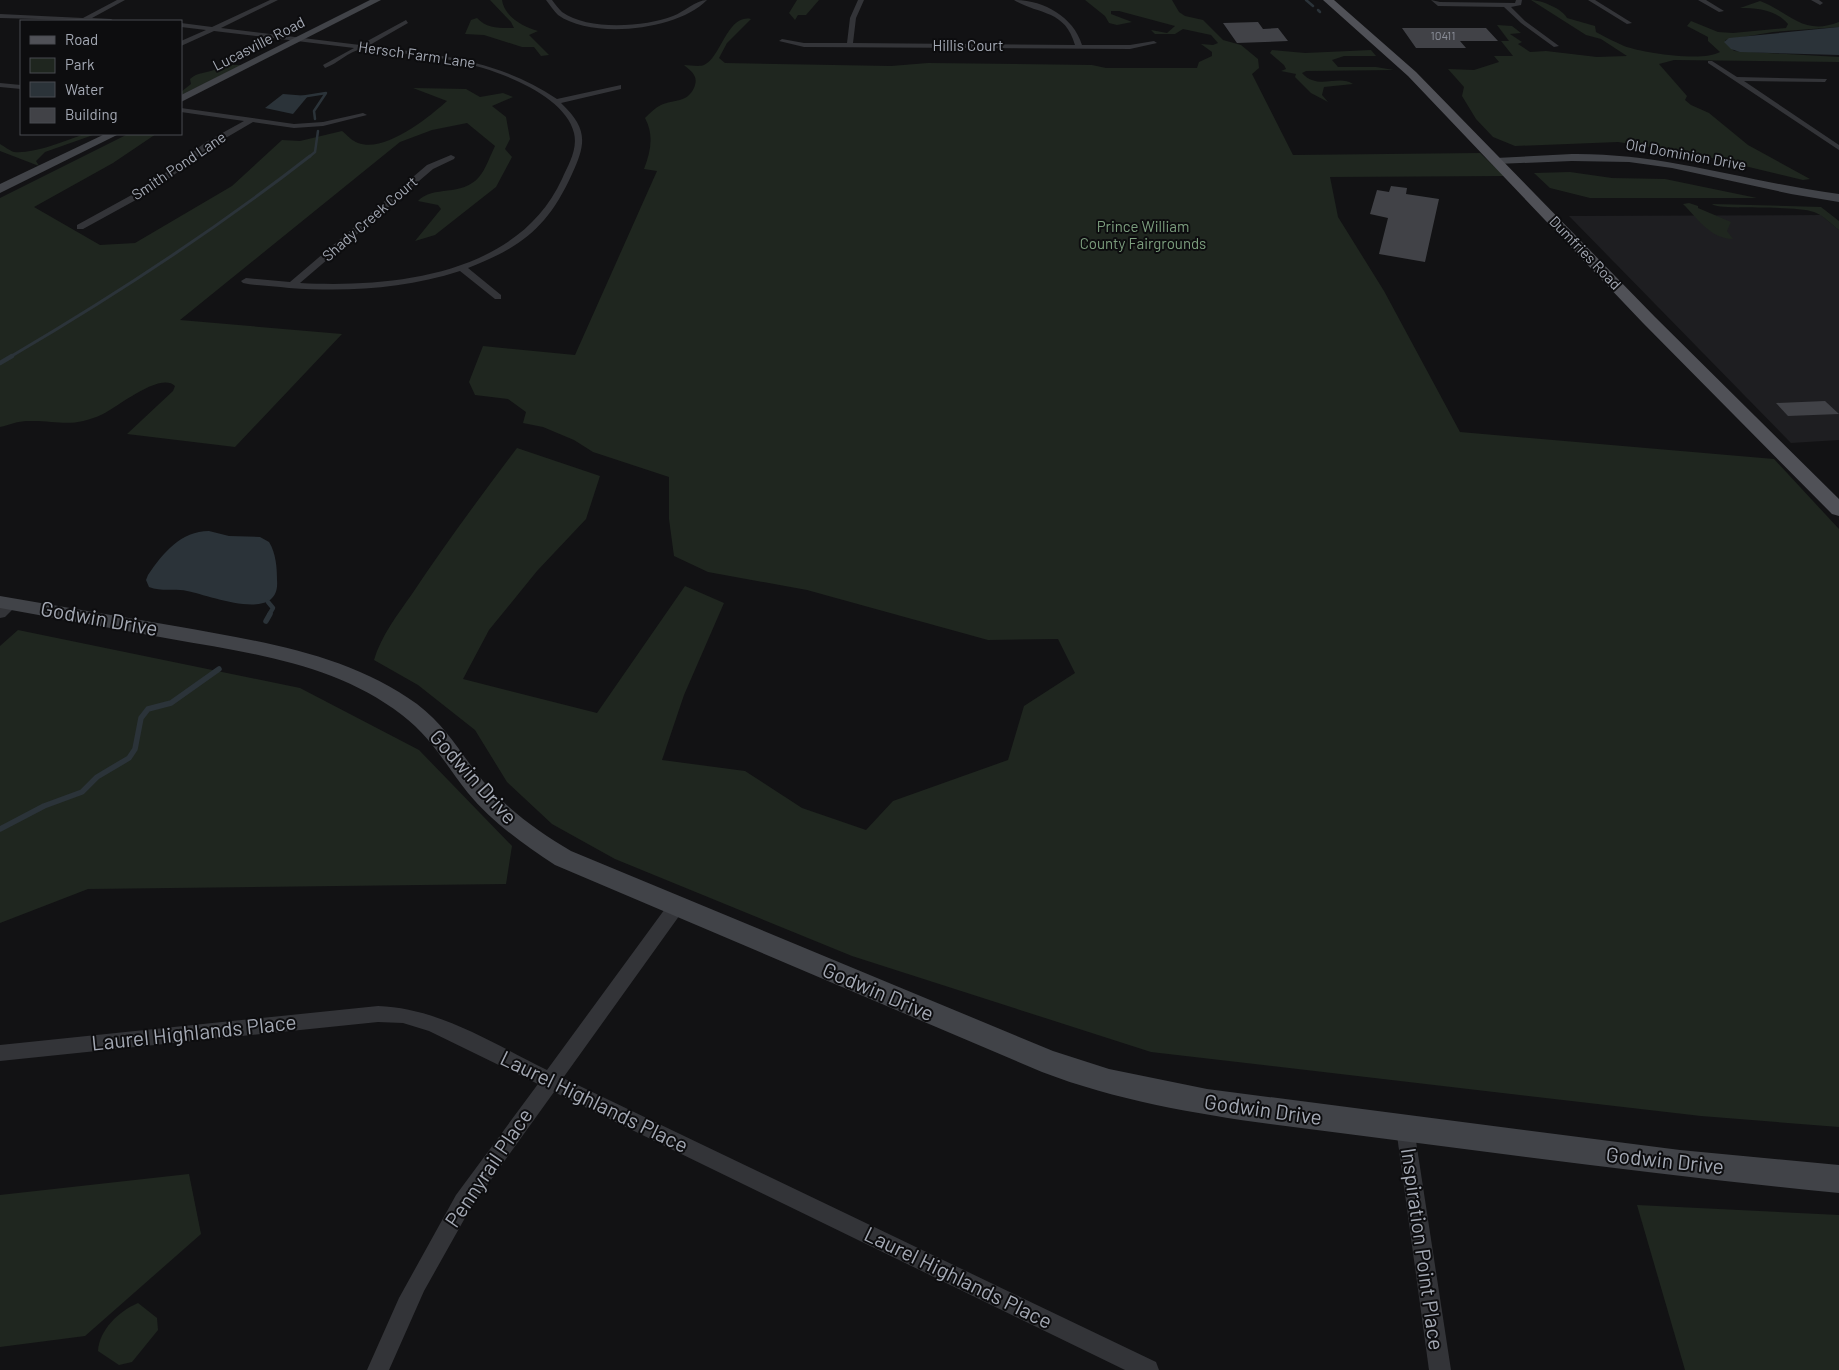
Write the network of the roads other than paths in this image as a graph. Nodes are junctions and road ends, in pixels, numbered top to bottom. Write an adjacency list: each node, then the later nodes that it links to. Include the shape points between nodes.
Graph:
1 (122, 0): 18 (street)
2 (275, 0): 22 (street)
3 (377, 0): 23 (street, Lucasville Road)
4 (549, 0): 5 (street, via 559,13 572,20 614,26 675,18 690,12)
5 (704, 0)
6 (861, 0): 28 (street, via 853,18)
7 (1017, 0): 14 (street)
8 (1036, 0): 14 (street)
9 (1328, 0): 48 (main road, Dumfries Road, via 1412,74)
10 (1434, 0): 15 (street, via 1438,4)
11 (1519, 0): 15 (street, via 1519,4)
12 (1591, 0): 20 (street)
13 (1701, 0): 16 (street)
14 (1028, 3): 30 (street, via 1066,21 1074,30)
15 (1506, 5): 31 (street)
16 (1721, 11)
17 (0, 16): 18 (street)
18 (84, 20)
19 (406, 22): 29 (street)
20 (1629, 23)
21 (182, 25): 22 (street, Hersch Farm Lane)
22 (214, 29): 23 (street, Hersch Farm Lane); 27 (street)
23 (302, 39): 25 (street, Hersch Farm Lane); 32 (street, Lucasville Road)
24 (782, 41): 28 (street, Hillis Court)
25 (330, 43): 29 (street, Hersch Farm Lane); 32 (street, via 300,45)
26 (1154, 43): 30 (street, Hillis Court, via 1130,47)
27 (182, 44)
28 (850, 45): 30 (street, Hillis Court)
29 (361, 46): 34 (street); 41 (street, Hersch Farm Lane, via 484,64)
30 (1079, 46)
31 (1556, 46)
32 (261, 60): 40 (street, Lucasville Road)
33 (1710, 62): 35 (street)
34 (325, 66)
35 (1734, 78): 36 (street); 46 (street)
36 (1826, 80)
37 (0, 85): 38 (street)
38 (20, 87)
39 (618, 87): 41 (street)
40 (182, 99)
41 (555, 102): 52 (street, Hersch Farm Lane, via 573,120 579,141 577,158 556,201 520,237 498,251)
42 (182, 110): 44 (street)
43 (363, 116): 44 (street, via 304,126)
44 (252, 120): 51 (street, Smith Pond Lane, via 210,144 151,188)
45 (111, 135): 49 (street)
46 (1839, 148)
47 (451, 157): 54 (street, Shady Creek Court, via 430,168)
48 (1496, 161): 50 (street, Old Dominion Drive, via 1628,158); 56 (main road, Dumfries Road)
49 (3, 187)
50 (1839, 198)
51 (80, 227)
52 (461, 267): 54 (street, Hersch Farm Lane, via 386,286 330,289); 55 (street)
53 (246, 281): 54 (street, Hersch Farm Lane)
54 (292, 286)
55 (498, 297)
56 (1839, 510)
57 (4, 607): 58 (street, Godwin Drive, via 266,649 318,662 356,678 387,694 434,731 476,787 502,815 531,838 594,873)
58 (676, 908): 60 (street, Pennyrail Place); 61 (street, Godwin Drive, via 1051,1064 1109,1082 1206,1102)
59 (0, 1053): 60 (street, Laurel Highlands Place, via 378,1014 403,1015 434,1024)
60 (550, 1080): 63 (street, Pennyrail Place, via 464,1202 436,1248); 64 (street, Laurel Highlands Place)
61 (1404, 1128): 62 (street, Godwin Drive, via 1680,1164); 65 (street, Inspiration Point Place)
62 (1839, 1179)
63 (378, 1370)
64 (1148, 1370)
65 (1440, 1370)

